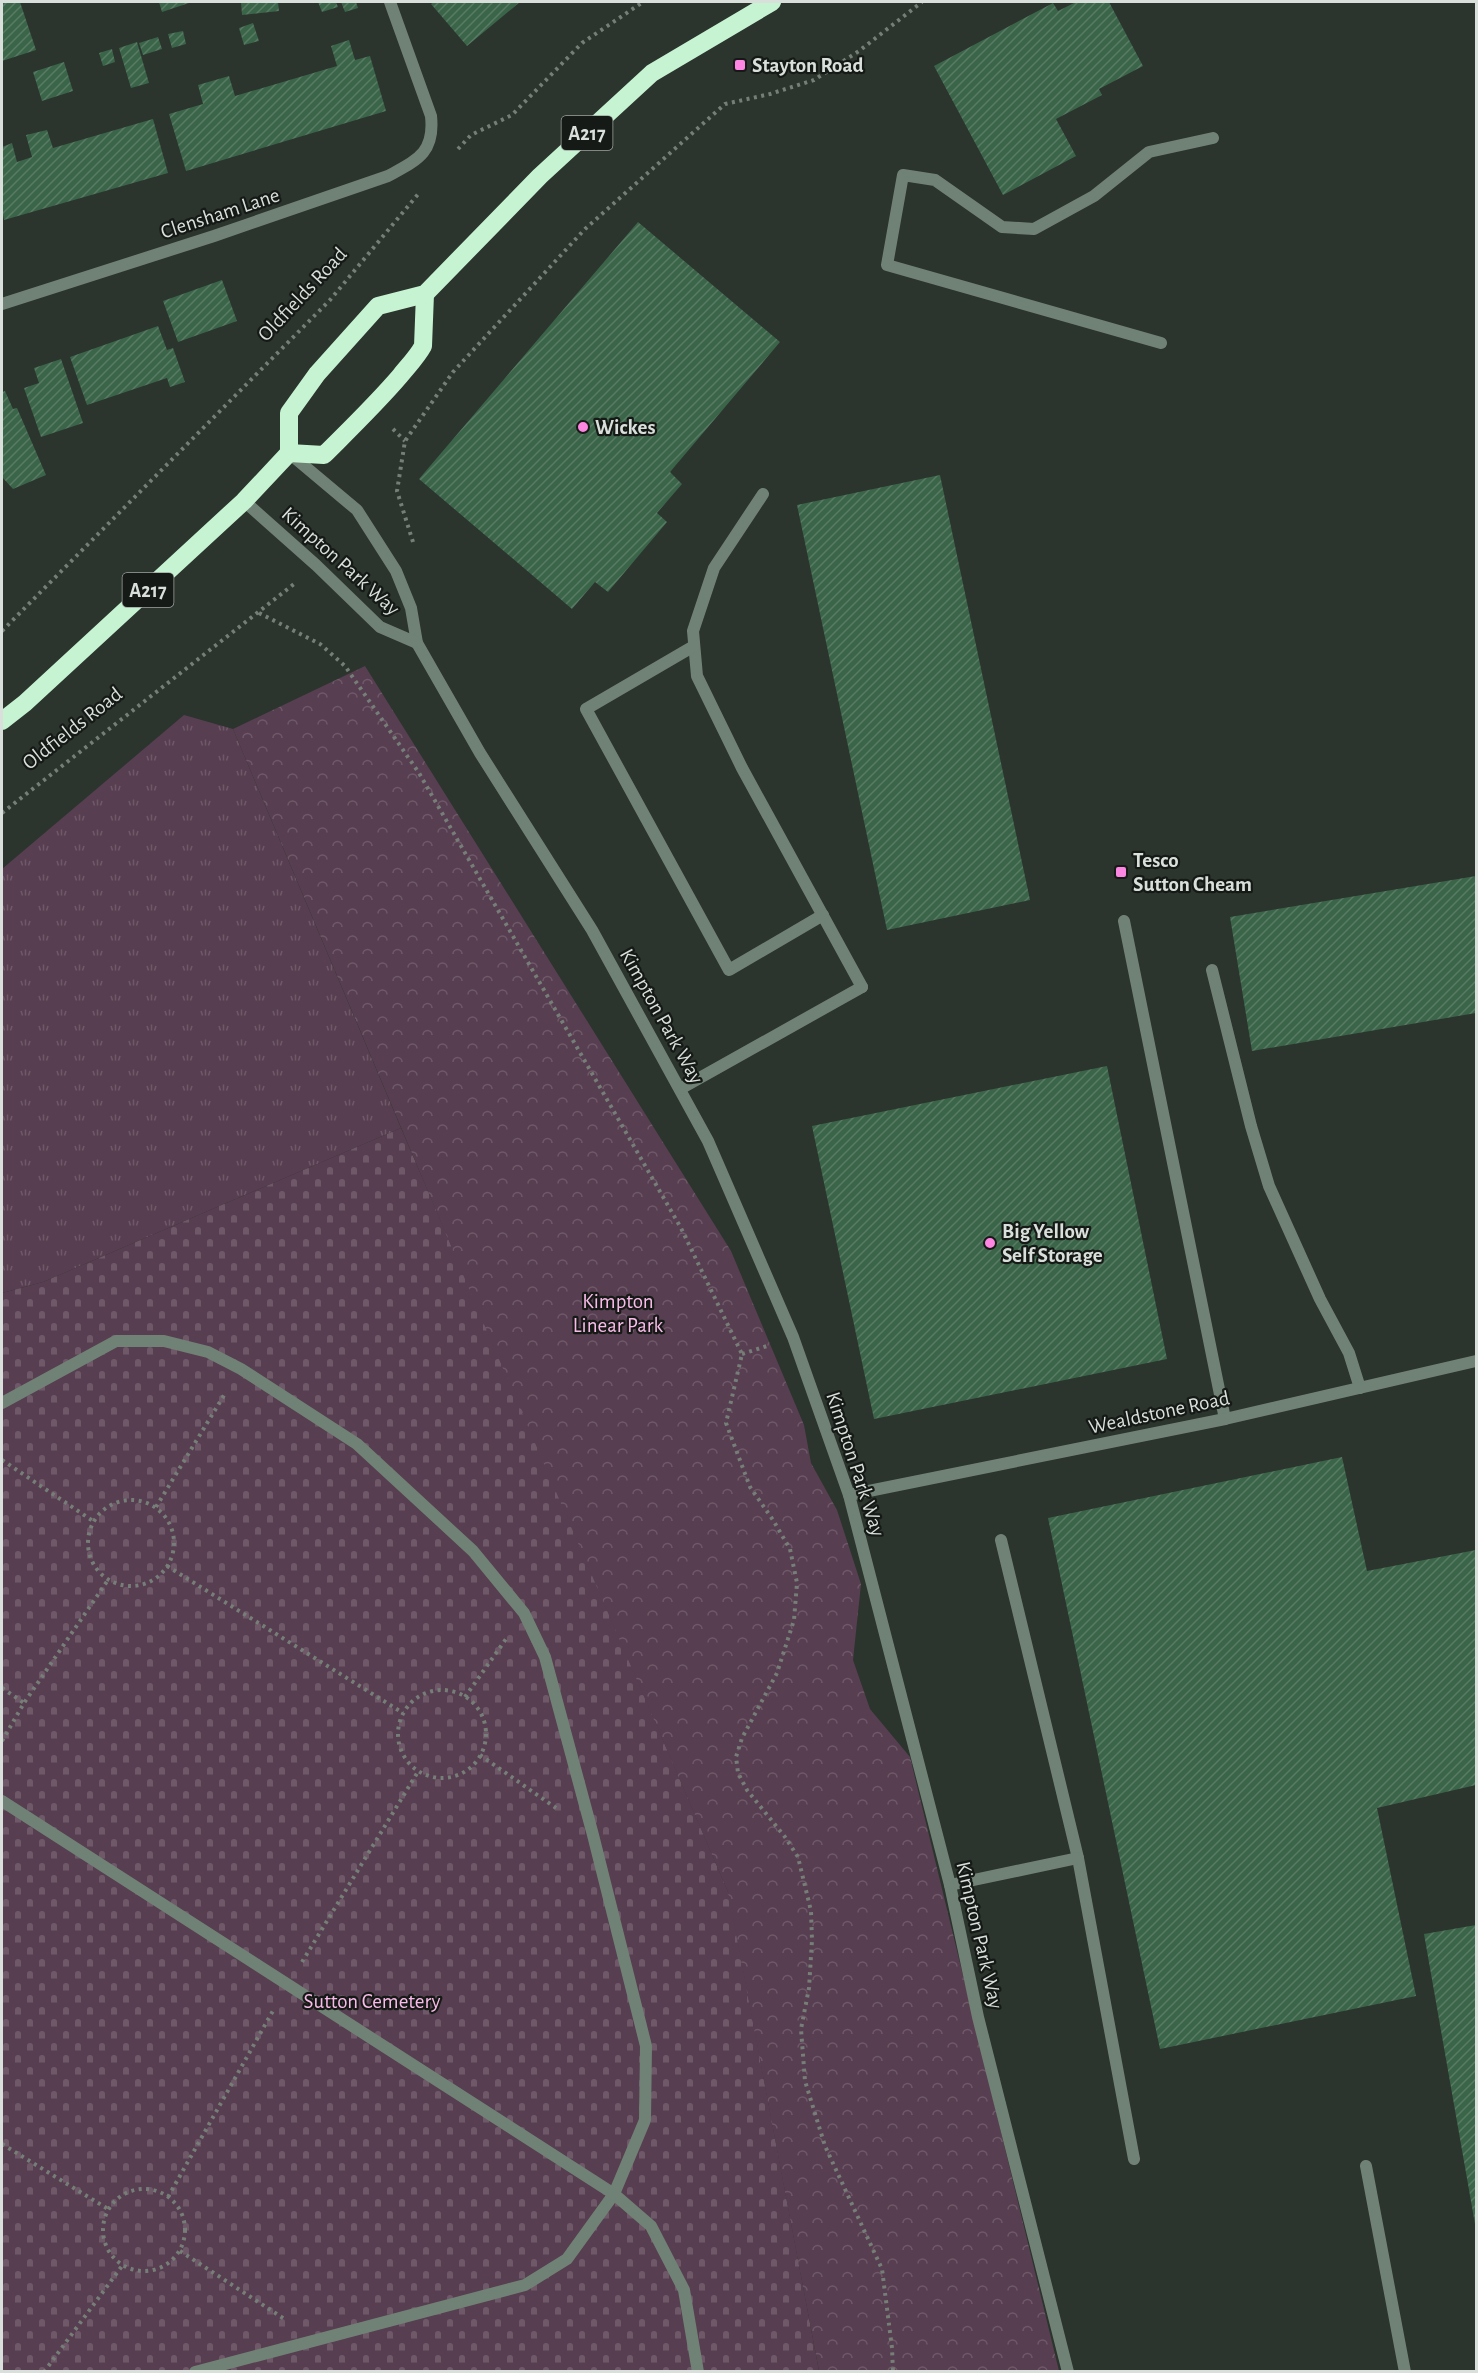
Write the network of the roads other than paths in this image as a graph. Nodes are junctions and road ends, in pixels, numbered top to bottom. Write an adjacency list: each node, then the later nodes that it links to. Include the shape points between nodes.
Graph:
1 (390, 2): 5 (street, Clensham Lane, via 431,116 433,133 426,150 410,164 388,176 214,236)
2 (772, 2): 4 (highway, A217, via 652,73 540,176)
3 (1213, 138): 6 (street, via 1149,152 1094,196 1034,229 1002,227 935,180 903,175 887,265)
4 (425, 294): 7 (highway, via 378,306 338,349 289,413); 7 (highway, via 423,346 398,378 324,455)
5 (2, 304)
6 (1161, 343)
7 (289, 453): 9 (highway, A217); 10 (street, Kimpton Park Way, via 357,510 396,570 411,608)
8 (762, 495): 11 (street, via 714,568 693,631)
9 (244, 501): 10 (street, Kimpton Park Way, via 380,627); 12 (highway, A217)
10 (417, 643): 16 (street, Kimpton Park Way, via 480,753 592,930)
11 (694, 646): 13 (street, via 697,676 742,768); 13 (street, via 586,709 729,970)
12 (2, 721)
13 (823, 915): 16 (street, via 862,987)
14 (1124, 921): 20 (street)
15 (1212, 970): 18 (street, via 1269,1186 1349,1353)
16 (680, 1089): 21 (street, Kimpton Park Way, via 708,1140 793,1337)
17 (1476, 1361): 18 (street, Wealdstone Road)
18 (1360, 1388): 20 (street, Wealdstone Road)
19 (2, 1403): 28 (street, via 116,1341 164,1341 208,1352 357,1444 473,1551 524,1613 545,1657 646,2046 645,2120)
20 (1225, 1419): 21 (street, Wealdstone Road)
21 (849, 1495): 25 (street, Kimpton Park Way)
22 (1001, 1540): 24 (street)
23 (2, 1801): 28 (street)
24 (1078, 1858): 25 (street); 26 (street)
25 (950, 1885): 31 (street, Kimpton Park Way, via 978,2017)
26 (1134, 2159)
27 (1366, 2166): 32 (street)
28 (614, 2194): 29 (street, via 567,2259 525,2285); 30 (street, via 651,2226 684,2290)
29 (195, 2372)
30 (698, 2372)
31 (1068, 2372)
32 (1405, 2372)

